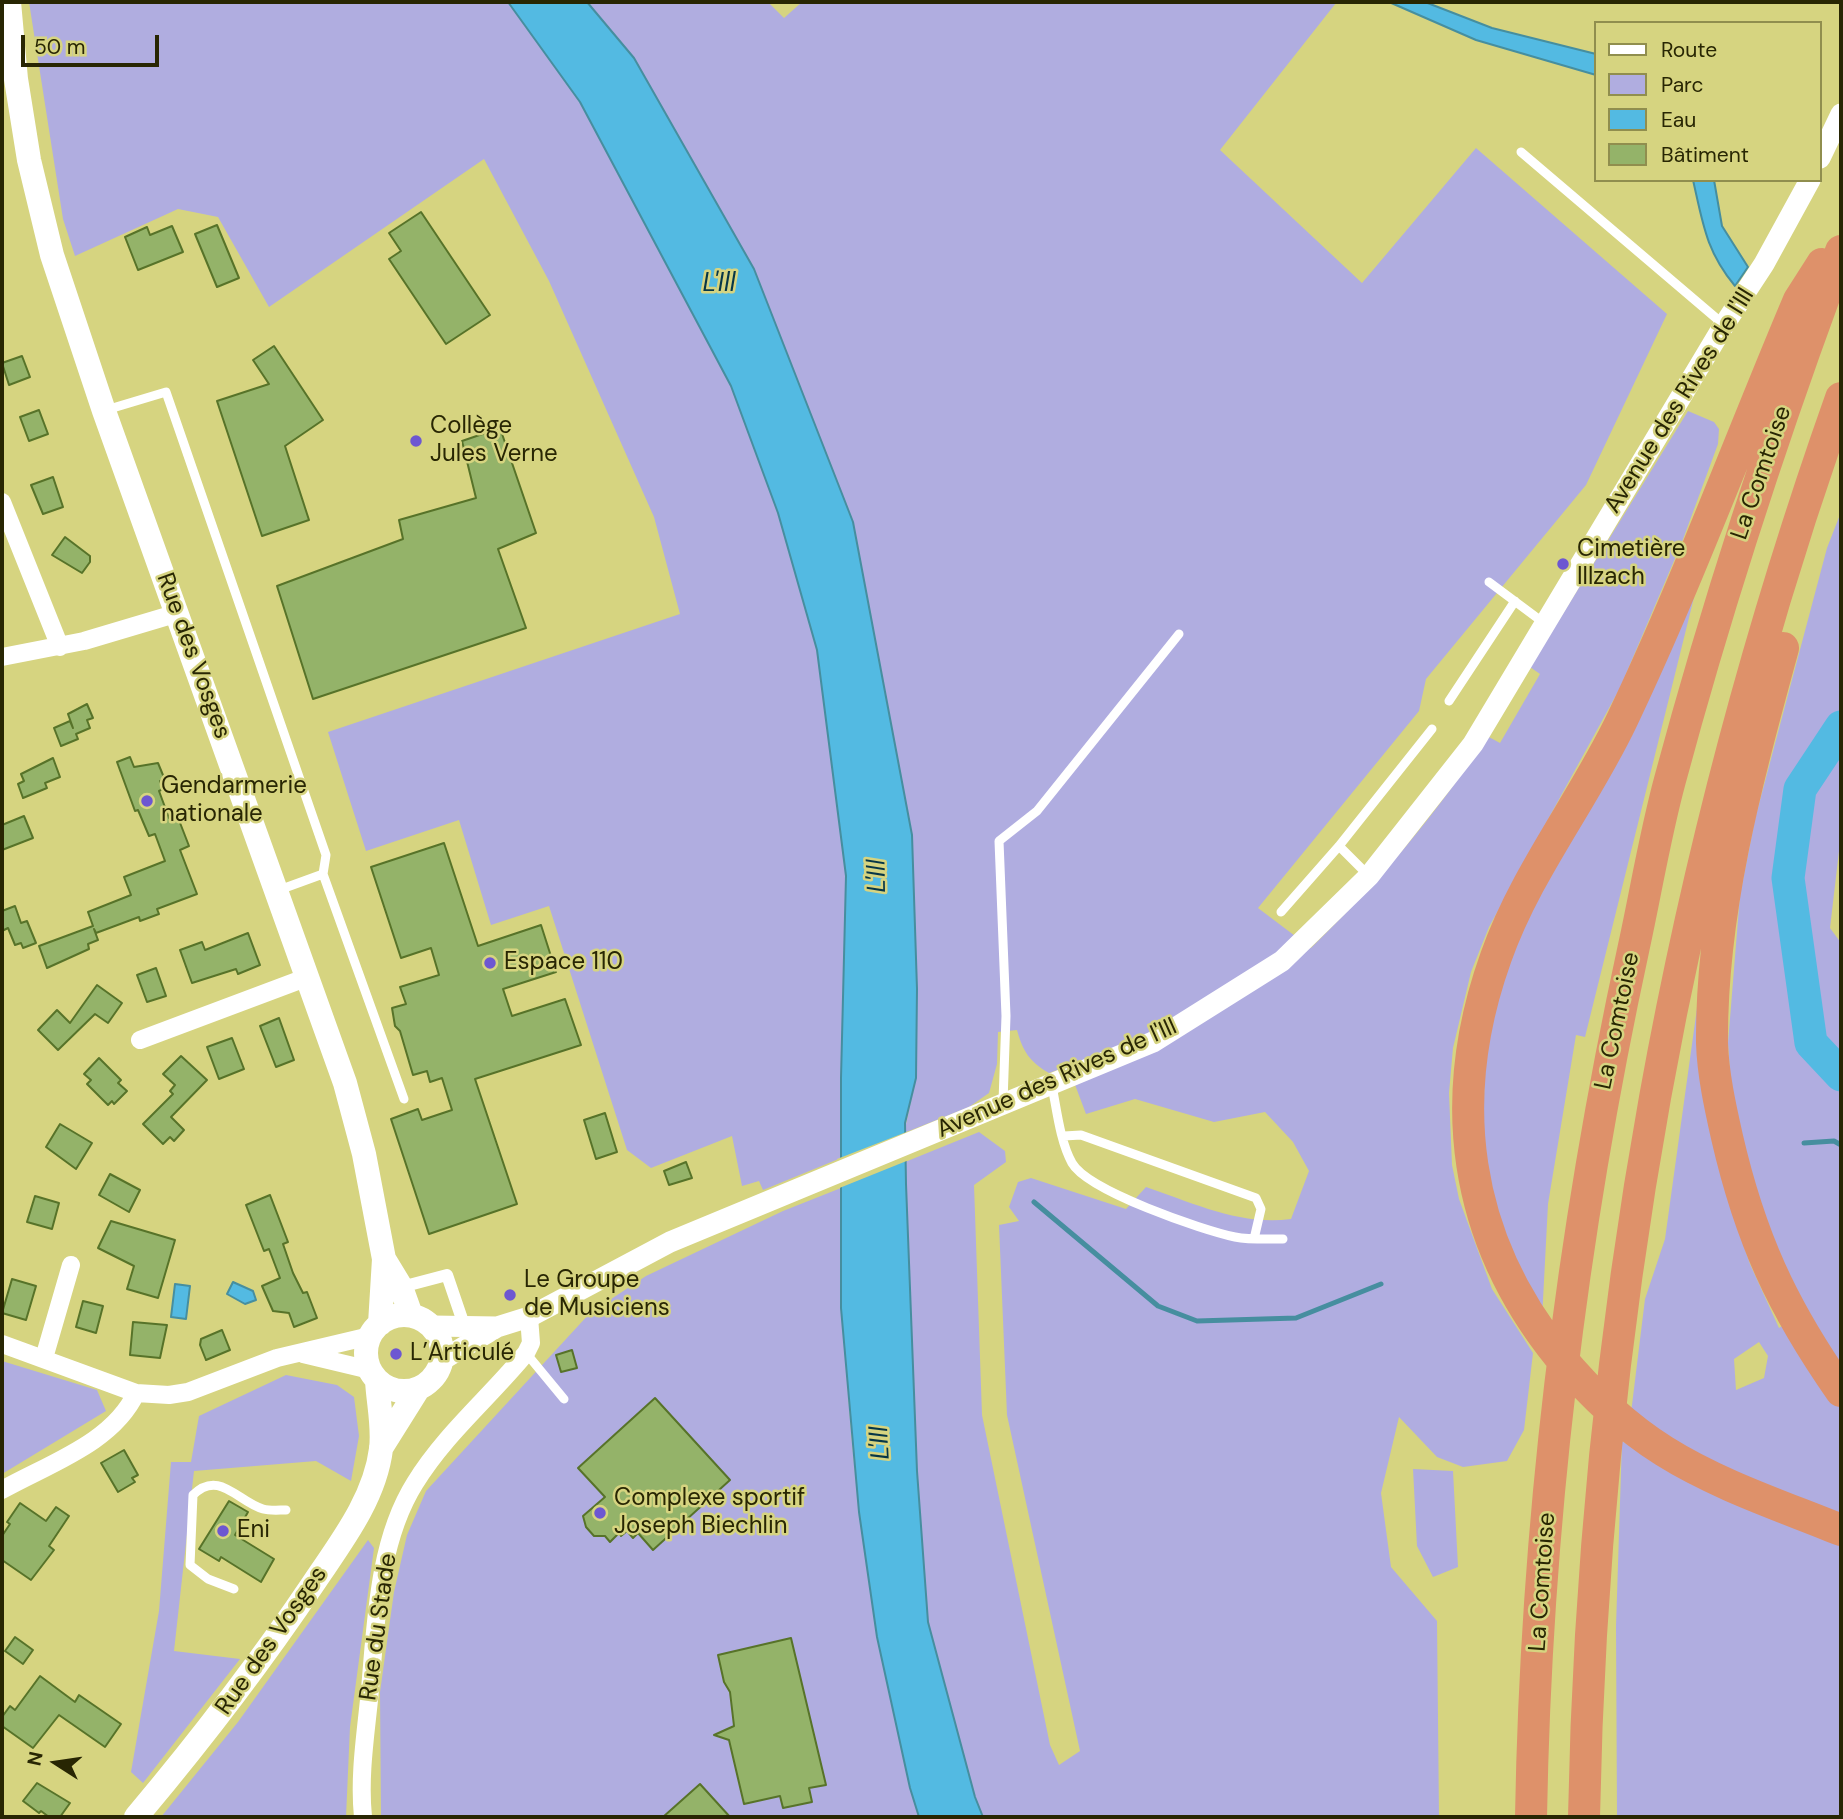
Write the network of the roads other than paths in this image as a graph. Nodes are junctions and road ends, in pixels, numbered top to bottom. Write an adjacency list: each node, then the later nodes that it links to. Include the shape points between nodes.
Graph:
1 (9, 2): 10 (main road, Rue des Vosges, via 29,160 52,255)
2 (1841, 114): 4 (street)
3 (1521, 152): 8 (lane)
4 (1822, 154)
5 (1809, 182): 8 (street, Avenue des Rives de l'Ill)
6 (1841, 234): 56 (highway, via 1799,300 1623,718 1511,919 1482,998 1469,1068 1467,1123 1474,1184 1504,1272 1543,1335 1580,1381 1664,1451)
7 (1841, 251): 60 (highway, La Comtoise, via 1719,607 1669,784 1614,1035 1570,1310 1550,1494 1532,1738)
8 (1724, 325): 16 (street, Avenue des Rives de l'Ill)
9 (1841, 398): 12 (highway, La Comtoise)
10 (104, 411): 15 (main road, Rue des Vosges); 23 (lane, via 166,392 326,855)
11 (2, 502): 18 (street)
12 (1794, 534): 50 (highway, via 1784,642 1736,825 1715,969 1712,1045 1718,1098 1736,1174 1762,1256 1805,1340); 61 (highway, La Comtoise, via 1717,804 1640,1177 1618,1321 1596,1530)
13 (1489, 582): 14 (lane)
14 (1515, 601): 16 (lane); 20 (lane)
15 (178, 613): 18 (street); 25 (main road, Rue des Vosges)
16 (1544, 623): 24 (street, Avenue des Rives de l'Ill, via 1473,744)
17 (1179, 634): 31 (lane, via 1037,811 999,841 1006,1016)
18 (60, 647): 19 (street)
19 (2, 657)
20 (1449, 701)
21 (1432, 729): 22 (lane)
22 (1339, 846): 24 (lane); 26 (lane)
23 (323, 874): 25 (lane); 30 (lane)
24 (1369, 876): 29 (street, Avenue des Rives de l'Ill, via 1282,961 1215,1005 1153,1042)
25 (277, 891): 27 (main road, Rue des Vosges)
26 (1281, 912)
27 (308, 977): 28 (street); 35 (main road, Rue des Vosges, via 345,1083)
28 (140, 1040)
29 (1051, 1084): 31 (street, Avenue des Rives de l'Ill); 32 (lane)
30 (404, 1099)
31 (1003, 1104): 38 (street, Avenue des Rives de l'Ill, via 670,1242)
32 (1063, 1136): 33 (lane, via 1072,1163 1096,1186 1192,1224); 33 (lane, via 1081,1135 1256,1198 1261,1209)
33 (1254, 1239): 34 (lane)
34 (1283, 1239)
35 (384, 1259): 40 (main road, Rue des Vosges); 42 (main road, Rue des Vosges)
36 (71, 1265): 46 (street)
37 (409, 1285): 39 (street, via 447,1275)
38 (529, 1317): 41 (street, Avenue des Rives de l'Ill); 45 (street, via 531,1343)
39 (461, 1319)
40 (422, 1321): 41 (street, Avenue des Rives de l'Ill); 42 (main road, via 389,1318); 47 (main road, Rue des Vosges, via 443,1348)
41 (497, 1327): 47 (street, Avenue des Rives de l'Ill)
42 (375, 1330): 44 (street); 48 (main road, Rue des Vosges, via 366,1347)
43 (2, 1344): 46 (street)
44 (300, 1353): 48 (street); 51 (street, via 188,1392)
45 (526, 1353): 52 (lane); 59 (street, Rue du Stade, via 444,1443 414,1484 394,1531 373,1656 360,1792)
46 (44, 1358): 51 (street)
47 (442, 1360): 49 (main road, Rue des Vosges, via 438,1372)
48 (374, 1375): 49 (main road, via 396,1391); 53 (main road, Rue des Vosges)
49 (418, 1389): 53 (main road, Rue des Vosges)
50 (1841, 1391)
51 (136, 1393): 54 (street, via 109,1431)
52 (564, 1399)
53 (381, 1448): 58 (main road, Rue des Vosges, via 369,1489 346,1536 221,1715)
54 (2, 1490)
55 (286, 1510): 57 (lane, via 263,1509 218,1485 207,1485 193,1495 190,1565 208,1579)
56 (1841, 1530)
57 (234, 1589)
58 (136, 1817)
59 (363, 1817)
60 (1531, 1817)
61 (1584, 1817)

